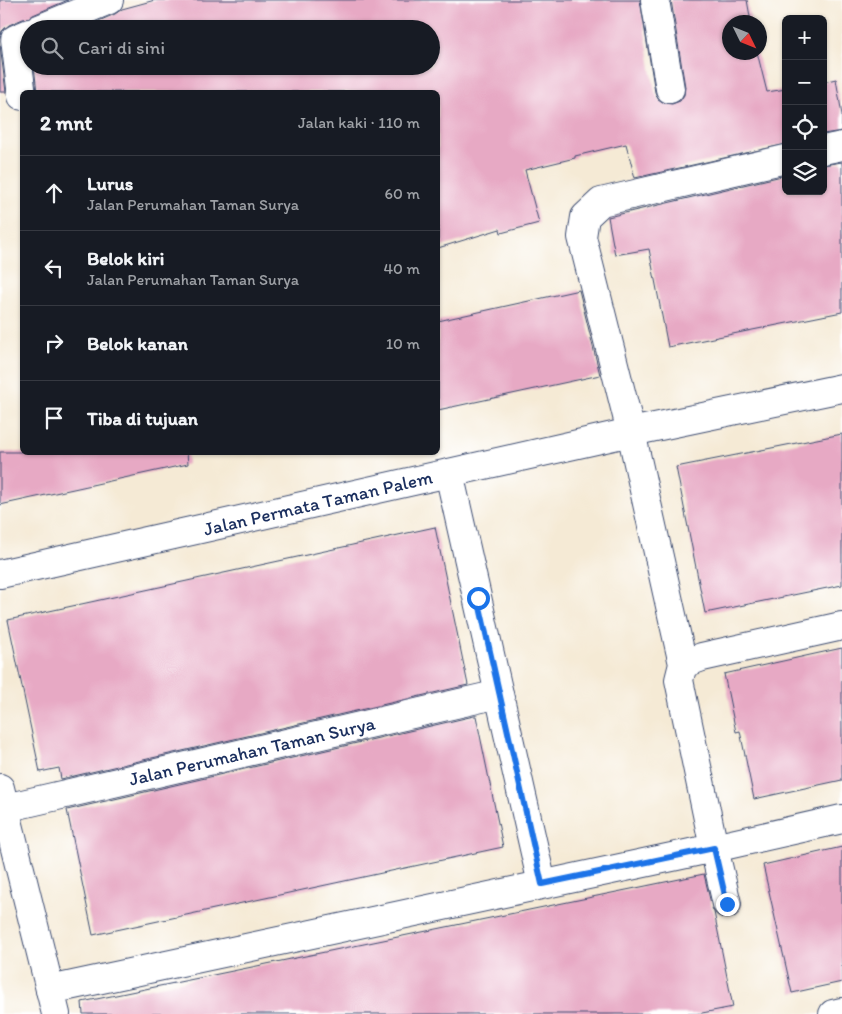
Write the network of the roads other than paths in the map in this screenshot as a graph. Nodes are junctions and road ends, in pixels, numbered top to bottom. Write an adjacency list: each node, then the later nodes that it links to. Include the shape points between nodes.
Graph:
1 (109, 0): 3 (street)
2 (655, 0): 5 (street)
3 (61, 20)
4 (20, 37): 6 (street, via 14,39)
5 (670, 89)
6 (21, 90)
7 (842, 146): 8 (street)
8 (827, 149)
9 (782, 160): 11 (street, via 601,202 585,217 582,238)
10 (842, 388): 11 (street, Jalan Permata Taman Palem)
11 (630, 432): 12 (street, Jalan Permata Taman Palem); 15 (street)
12 (450, 473): 13 (street, Jalan Permata Taman Palem); 16 (street)
13 (0, 574)
14 (842, 626): 15 (street, via 702,657)
15 (684, 664): 19 (street, via 679,680)
16 (499, 694): 17 (street, Jalan Perumahan Taman Surya); 20 (street)
17 (2, 798): 22 (street, Jalan Perumahan Taman Surya)
18 (842, 819): 19 (street, Jalan Perumahan Taman Surya)
19 (714, 848): 20 (street, Jalan Perumahan Taman Surya); 21 (street)
20 (542, 884): 22 (street, Jalan Perumahan Taman Surya)
21 (727, 904)
22 (53, 1002)
23 (842, 1012): 24 (street)
24 (834, 1014)

